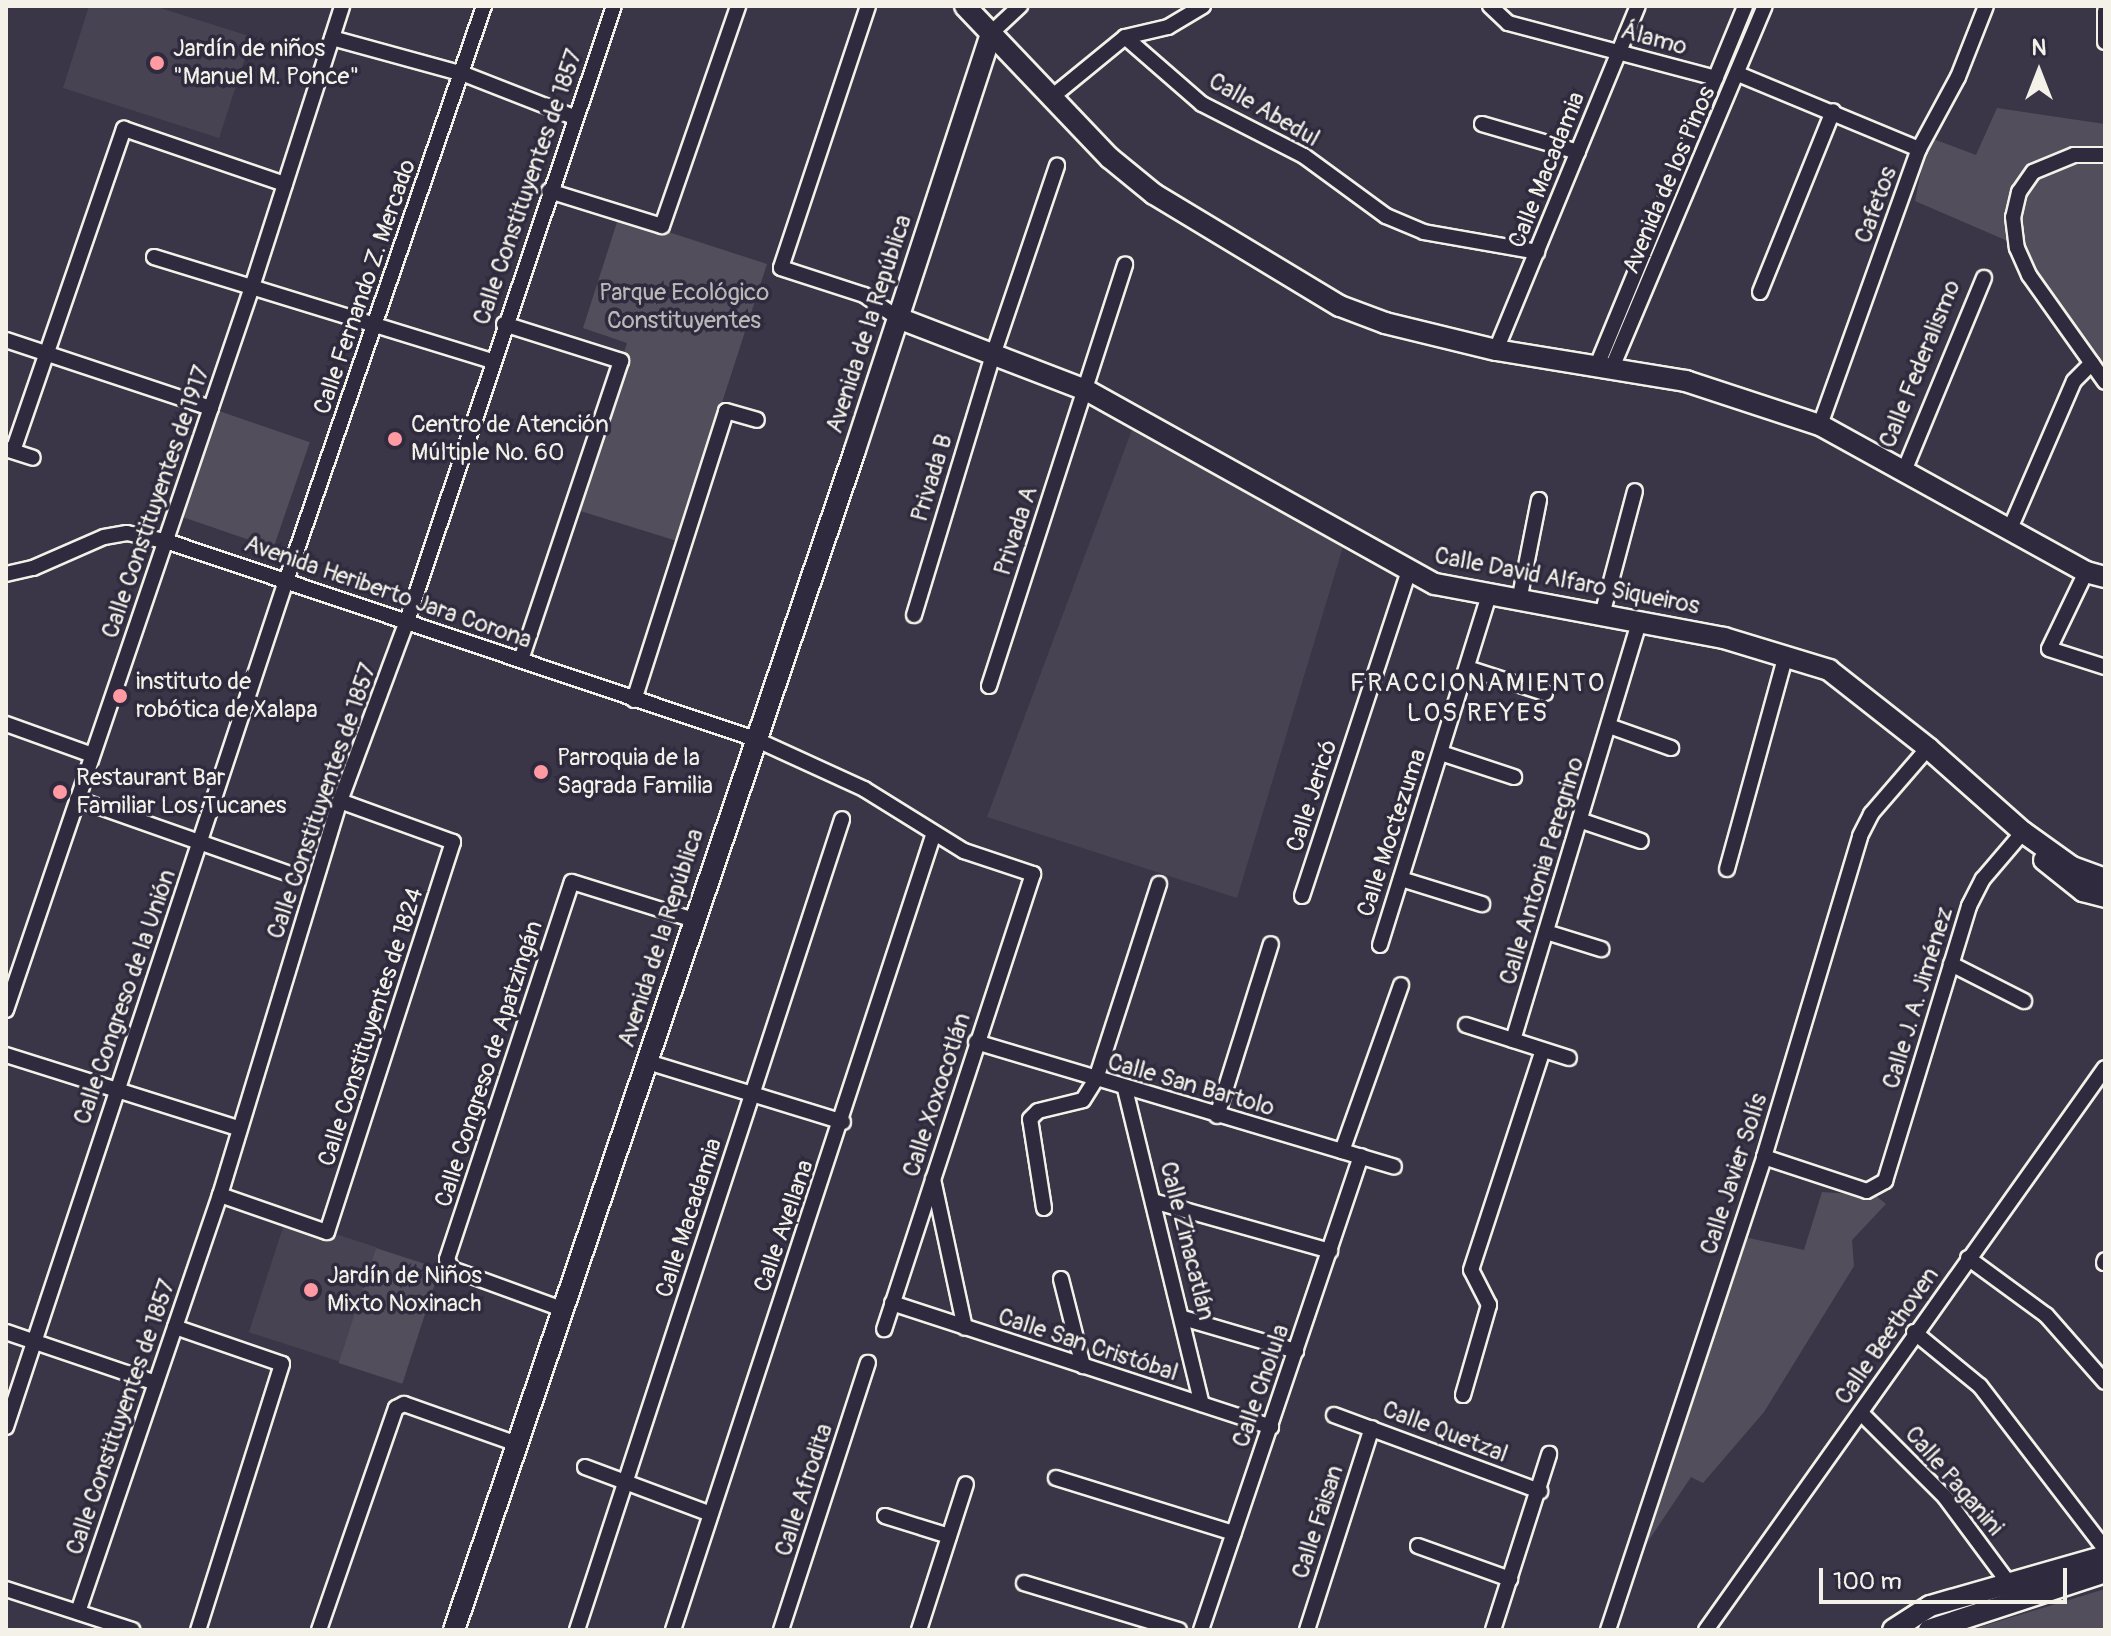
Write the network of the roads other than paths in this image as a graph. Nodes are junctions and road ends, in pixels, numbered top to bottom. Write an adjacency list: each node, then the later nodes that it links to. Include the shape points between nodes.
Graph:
1 (342, 6): 17 (street, Calle Constituyentes de 1917)
2 (484, 6): 20 (street, Calle Fernando Z. Mercado)
3 (614, 6): 27 (street, Calle Constituyentes de 1857)
4 (738, 6): 34 (street, via 662,226)
5 (868, 6): 41 (street, via 781,268 864,295)
6 (965, 6): 15 (main road)
7 (1020, 6): 15 (street)
8 (1203, 6): 16 (street, via 1168,27)
9 (1638, 6): 19 (street, Calle Macadamia)
10 (1745, 6): 22 (street, Avenida de los Pinos)
11 (1765, 6): 21 (street, Avenida de los Pinos)
12 (1986, 6): 29 (street, Cafetos, via 1958,77)
13 (1490, 9): 19 (street, Álamo, via 1508,23)
14 (2105, 11): 18 (street)
15 (991, 33): 23 (main road); 41 (main road, Avenida de la República)
16 (1125, 37): 23 (street); 35 (street, Calle Abedul, via 1202,104 1304,156 1386,216 1424,232)
17 (332, 38): 20 (street); 33 (street, Calle Constituyentes de 1917)
18 (2104, 40)
19 (1619, 53): 22 (street, Álamo); 30 (street, Calle Macadamia)
20 (464, 74): 27 (street); 43 (street, Calle Fernando Z. Mercado)
21 (1738, 74): 25 (street, Avenida de los Pinos); 26 (street)
22 (1716, 78): 24 (street, Avenida de los Pinos)
23 (1053, 96): 45 (main road, via 1110,158 1204,228 1340,306 1385,323)
24 (1706, 101): 25 (street); 50 (street, Avenida de los Pinos)
25 (1724, 108): 50 (street, Avenida de los Pinos)
26 (1833, 111): 29 (street); 40 (street)
27 (574, 117): 34 (street, Calle Constituyentes de 1857)
28 (1482, 124): 30 (street)
29 (1919, 149): 55 (street, Cafetos)
30 (1578, 152): 35 (street, Calle Macadamia)
31 (2105, 155): 49 (street, via 2074,155 2033,172 2019,192 2013,217 2017,248 2029,275)
32 (1057, 166): 47 (street, Privada B)
33 (285, 184): 39 (street, Calle Constituyentes de 1917); 46 (street, via 124,129)
34 (549, 191): 42 (street, Calle Constituyentes de 1857)
35 (1537, 252): 45 (street, Calle Macadamia)
36 (154, 257): 39 (street)
37 (1125, 264): 52 (street, Privada A)
38 (1984, 278): 58 (street, Calle Federalismo)
39 (252, 287): 43 (street); 53 (street, Calle Constituyentes de 1917)
40 (1760, 292)
41 (898, 318): 47 (main road, Calle David Alfaro Siqueiros); 82 (main road, Avenida de la República)
42 (504, 324): 48 (street, Calle Constituyentes de 1857); 74 (street, via 621,361)
43 (373, 326): 48 (street); 66 (street, Calle Fernando Z. Mercado)
44 (6, 340): 46 (street)
45 (1496, 350): 50 (main road)
46 (46, 352): 53 (street); 56 (street)
47 (993, 355): 52 (main road, Calle David Alfaro Siqueiros); 69 (street, Privada B)
48 (492, 361): 71 (street, Calle Constituyentes de 1857)
49 (2092, 363): 51 (street); 61 (street, via 2074,381)
50 (1603, 369): 55 (main road, via 1686,381)
51 (2105, 382)
52 (1086, 390): 64 (main road, Calle David Alfaro Siqueiros); 77 (street, Privada A)
53 (211, 408): 62 (street, Calle Constituyentes de 1917)
54 (757, 420): 79 (street, via 726,411)
55 (1820, 425): 58 (main road)
56 (10, 450): 57 (street)
57 (33, 458)
58 (1904, 471): 61 (main road)
59 (1635, 491): 70 (street)
60 (1539, 500): 68 (street)
61 (2009, 531): 65 (main road)
62 (166, 541): 63 (street, Avenida Heriberto Jara Corona, via 127,533 104,537); 66 (street, Avenida Heriberto Jara Corona); 86 (street, Calle Constituyentes de 1917)
63 (6, 574)
64 (1408, 574): 67 (main road, Calle David Alfaro Siqueiros); 102 (street, Calle Jericó)
65 (2096, 575): 75 (street, via 2049,649)
66 (286, 581): 71 (street, Avenida Heriberto Jara Corona); 95 (street, Calle Congreso de la Unión)
67 (1489, 596): 68 (main road, Calle David Alfaro Siqueiros); 76 (street, Calle Moctezuma)
68 (1519, 601): 70 (main road, Calle David Alfaro Siqueiros)
69 (914, 615)
70 (1602, 615): 72 (main road, Calle David Alfaro Siqueiros)
71 (407, 621): 74 (street, Avenida Heriberto Jara Corona); 89 (street, Calle Constituyentes de 1857)
72 (1639, 622): 73 (main road, Calle David Alfaro Siqueiros); 81 (street, Calle Antonia Peregrino)
73 (1786, 655): 84 (main road, Calle David Alfaro Siqueiros, via 1852,685); 96 (street)
74 (521, 660): 79 (street, Avenida Heriberto Jara Corona)
75 (2105, 667)
76 (1467, 668): 78 (street); 85 (street, Calle Moctezuma)
77 (989, 686)
78 (1545, 693)
79 (634, 700): 82 (street, Avenida Heriberto Jara Corona)
80 (6, 724): 86 (street)
81 (1609, 726): 83 (street); 91 (street, Calle Antonia Peregrino)
82 (755, 739): 93 (street, Avenida Heriberto Jara Corona, via 864,789); 105 (main road, Avenida de la República)
83 (1671, 748)
84 (1928, 748): 92 (main road, Calle David Alfaro Siqueiros); 132 (street, Calle Javier Solís, via 1871,814 1860,836)
85 (1441, 753): 87 (street); 99 (street, Calle Moctezuma)
86 (92, 755): 88 (street, Calle Constituyentes de 1917)
87 (1514, 777)
88 (77, 799): 95 (street); 111 (street, Calle Constituyentes de 1917)
89 (340, 801): 129 (street, Calle Constituyentes de 1857); 135 (street, Calle Constituyentes de 1824, via 453,842 327,1232)
90 (842, 819): 126 (street, Calle Macadamia)
91 (1582, 821): 94 (street); 106 (street, Calle Antonia Peregrino)
92 (2023, 832): 100 (main road, via 2072,867); 103 (main road, via 2028,845 2067,881); 110 (street, Calle J. A. Jiménez, via 1983,879)
93 (933, 836): 98 (street, Avenida Heriberto Jara Corona); 128 (street, Calle Avellana)
94 (1641, 841)
95 (201, 842): 97 (street); 125 (street, Calle Congreso de la Unión)
96 (1727, 869)
97 (290, 874)
98 (1033, 874): 117 (street, Calle Xoxocotlán)
99 (1401, 879): 104 (street); 108 (street, Calle Moctezuma)
100 (2105, 879)
101 (1159, 884): 123 (street)
102 (1302, 896)
103 (2105, 897)
104 (1482, 904)
105 (694, 920): 121 (main road, Avenida de la República); 142 (street, Calle Congreso de Apatzingán, via 572,882 447,1259 452,1269)
106 (1546, 932): 109 (street); 116 (street, Calle Antonia Peregrino)
107 (1271, 944): 127 (street)
108 (1380, 945)
109 (1601, 949)
110 (1951, 964): 113 (street); 132 (street, Calle J. A. Jiménez, via 1885,1181 1878,1189 1867,1191)
111 (11, 974): 114 (street, Calle Constituyentes de 1917)
112 (1401, 985): 130 (street)
113 (2024, 1001)
114 (6, 1010)
115 (1466, 1025): 116 (street)
116 (1513, 1040): 118 (street)
117 (976, 1042): 123 (street, Calle San Bartolo); 134 (street, Calle Xoxocotlán)
118 (1543, 1050): 120 (street); 155 (street, via 1471,1270 1489,1305)
119 (6, 1055): 125 (street)
120 (1569, 1058)
121 (648, 1062): 126 (street); 142 (main road, Avenida de la República)
122 (2105, 1068): 139 (street, Calle Beethoven)
123 (1096, 1079): 124 (street, Calle San Bartolo); 137 (street, via 1083,1100 1038,1111 1030,1119)
124 (1125, 1089): 127 (street, Calle San Bartolo); 136 (street, Calle Zinacatlán)
125 (117, 1092): 129 (street); 149 (street, Calle Congreso de la Unión)
126 (753, 1095): 128 (street); 166 (street, Calle Macadamia)
127 (1217, 1116): 130 (street, Calle San Bartolo)
128 (843, 1122): 169 (street, Calle Avellana)
129 (240, 1129): 135 (street, Calle Constituyentes de 1857)
130 (1342, 1151): 131 (street, Calle San Bartolo)
131 (1361, 1156): 133 (street, Calle San Bartolo); 138 (street, Calle Cholula)
132 (1764, 1157): 195 (street, Calle Javier Solís)
133 (1394, 1167)
134 (933, 1178): 141 (street, Calle Xoxocotlán); 145 (street)
135 (220, 1195): 144 (street, Calle Constituyentes de 1857)
136 (1156, 1202): 138 (street); 143 (street, Calle Zinacatlán)
137 (1044, 1208)
138 (1330, 1251): 150 (street, Calle Cholula)
139 (1968, 1258): 148 (street, Calle Beethoven); 153 (street, via 2046,1315)
140 (1061, 1279): 152 (street)
141 (892, 1303): 145 (street, Calle San Cristóbal); 146 (street, Calle Xoxocotlán)
142 (562, 1309): 162 (main road, Avenida de la República)
143 (1183, 1318): 150 (street); 156 (street, Calle Zinacatlán)
144 (175, 1327): 154 (street, Calle Constituyentes de 1857); 184 (street, via 282,1364)
145 (965, 1328): 152 (street, Calle San Cristóbal)
146 (884, 1329)
147 (6, 1332): 149 (street)
148 (1914, 1332): 157 (street, Calle Beethoven); 174 (street, via 1989,1397)
149 (33, 1341): 154 (street); 159 (street, Calle Congreso de la Unión)
150 (1296, 1351): 160 (street, Calle Cholula)
151 (868, 1363): 189 (street, Calle Afrodita)
152 (1083, 1366): 156 (street, Calle San Cristóbal)
153 (2105, 1382)
154 (156, 1383): 181 (street, Calle Constituyentes de 1857)
155 (1463, 1395)
156 (1202, 1404): 160 (street, Calle San Cristóbal)
157 (1861, 1413): 178 (street, Calle Paganini, via 1945,1497); 182 (street, Calle Beethoven)
158 (1334, 1415): 161 (street, Calle Quetzal)
159 (6, 1427)
160 (1271, 1427): 171 (street, Calle Cholula)
161 (1372, 1428): 168 (street, Calle Quetzal); 193 (street, Calle Faisan)
162 (517, 1444): 185 (street, via 404,1404 396,1408); 186 (main road, Avenida de la República)
163 (1549, 1454): 168 (street)
164 (585, 1467): 166 (street)
165 (1056, 1478): 171 (street)
166 (625, 1481): 169 (street); 187 (street, Calle Macadamia)
167 (966, 1484): 172 (street)
168 (1540, 1491): 177 (street)
169 (711, 1514): 188 (street, Calle Avellana)
170 (885, 1516): 172 (street)
171 (1234, 1533): 192 (street, Calle Cholula)
172 (949, 1536): 190 (street)
173 (1418, 1546): 177 (street)
174 (2105, 1549)
175 (2105, 1556): 178 (main road)
176 (2105, 1572): 197 (main road)
177 (1510, 1579): 194 (street)
178 (2008, 1582): 196 (main road, via 1930,1606)
179 (1024, 1583): 191 (street)
180 (6, 1589): 181 (street)
181 (78, 1612): 183 (street)
182 (1708, 1629)
183 (132, 1630)
184 (198, 1630)
185 (319, 1630)
186 (454, 1630)
187 (577, 1630)
188 (673, 1630)
189 (781, 1630)
190 (919, 1630)
191 (1179, 1630)
192 (1201, 1630)
193 (1307, 1630)
194 (1493, 1630)
195 (1608, 1630)
196 (1893, 1630)
197 (1929, 1630)

